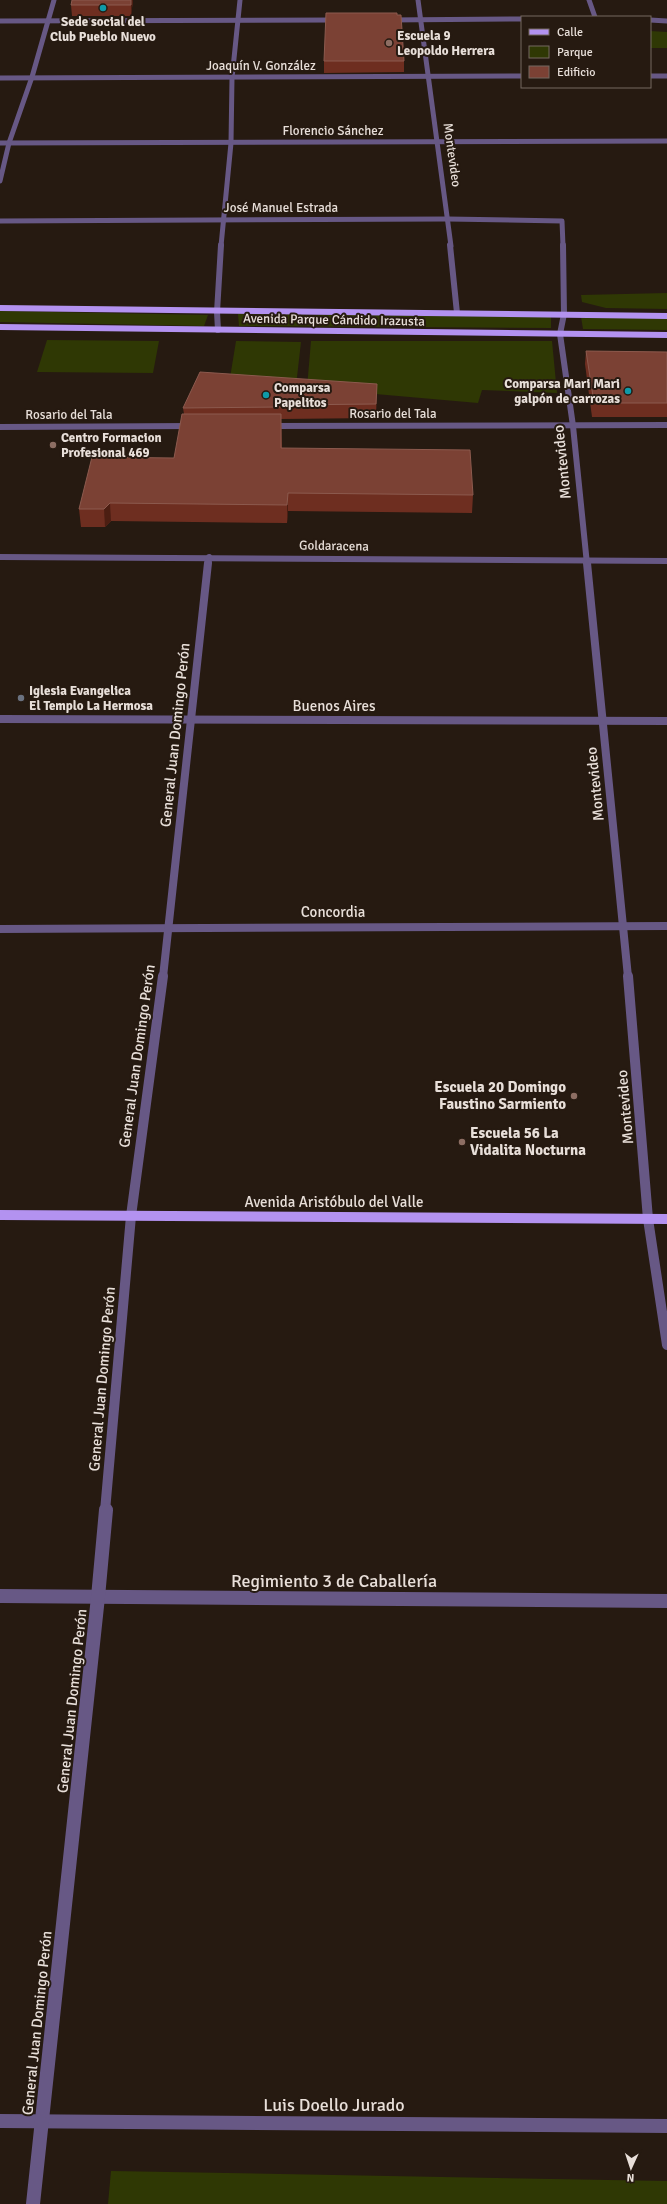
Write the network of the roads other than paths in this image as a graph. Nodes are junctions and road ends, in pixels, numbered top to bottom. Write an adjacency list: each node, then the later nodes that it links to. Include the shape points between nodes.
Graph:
1 (54, 0): 7 (street)
2 (240, 0): 8 (street)
3 (418, 0): 11 (street, Montevideo)
4 (589, 0): 5 (street)
5 (595, 16)
6 (521, 19): 11 (street)
7 (48, 20): 8 (street); 13 (street); 19 (street)
8 (238, 20): 9 (street); 21 (street)
9 (341, 20)
10 (381, 20): 11 (street)
11 (421, 20): 15 (street, Montevideo)
12 (651, 20): 14 (street)
13 (0, 21)
14 (667, 21)
15 (429, 76): 16 (street, Joaquín V. González); 21 (street, Joaquín V. González); 23 (street, Montevideo)
16 (521, 76)
17 (651, 76): 18 (street)
18 (667, 76)
19 (32, 77): 20 (street, Joaquín V. González); 21 (street, Joaquín V. González); 25 (street)
20 (0, 78)
21 (232, 78): 26 (street)
22 (667, 141): 23 (street, Florencio Sánchez)
23 (437, 142): 26 (street, Florencio Sánchez); 29 (street, Montevideo)
24 (0, 143): 25 (street, Florencio Sánchez)
25 (9, 143): 26 (street, Florencio Sánchez); 27 (street)
26 (231, 143): 28 (street)
27 (0, 181)
28 (223, 219): 29 (street, José Manuel Estrada); 30 (street, José Manuel Estrada); 33 (street)
29 (448, 219): 31 (street, José Manuel Estrada); 34 (street, Montevideo)
30 (0, 221)
31 (562, 221): 35 (street, Montevideo)
32 (0, 308): 33 (main road, Avenida Parque Cándido Irazusta)
33 (217, 312): 34 (main road, Avenida Parque Cándido Irazusta); 38 (street)
34 (457, 313): 35 (main road, Avenida Parque Cándido Irazusta)
35 (564, 314): 36 (main road, Avenida Parque Cándido Irazusta); 39 (street, Montevideo)
36 (667, 316)
37 (0, 327): 38 (main road, Avenida Parque Cándido Irazusta)
38 (218, 330): 39 (main road, Avenida Parque Cándido Irazusta)
39 (560, 334): 40 (main road, Avenida Parque Cándido Irazusta); 44 (street, Montevideo)
40 (667, 335)
41 (667, 425): 44 (street, Rosario del Tala)
42 (199, 426): 45 (street, Rosario del Tala)
43 (263, 426): 44 (street, Rosario del Tala)
44 (573, 426): 48 (street, Montevideo)
45 (0, 427)
46 (0, 557): 47 (street, Goldaracena)
47 (209, 557): 48 (street, Goldaracena); 51 (street, General Juan Domingo Perón)
48 (586, 561): 49 (street, Goldaracena); 52 (street, Montevideo)
49 (667, 561)
50 (0, 719): 51 (street, Buenos Aires)
51 (192, 719): 52 (street, Buenos Aires); 56 (street, General Juan Domingo Perón)
52 (603, 721): 53 (street, Buenos Aires); 54 (street, Montevideo)
53 (667, 721)
54 (624, 925): 55 (street, Concordia); 56 (street, Concordia); 60 (street, Montevideo)
55 (667, 926)
56 (170, 927): 57 (street, Concordia); 59 (street, General Juan Domingo Perón)
57 (0, 929)
58 (0, 1216): 59 (main road, Avenida Aristóbulo del Valle)
59 (131, 1216): 60 (main road, Avenida Aristóbulo del Valle); 64 (street, General Juan Domingo Perón)
60 (648, 1219): 61 (main road, Avenida Aristóbulo del Valle); 62 (street, Montevideo)
61 (667, 1219)
62 (667, 1346)
63 (0, 1596): 64 (street, Regimiento 3 de Caballería)
64 (98, 1597): 65 (street, Regimiento 3 de Caballería); 67 (street, General Juan Domingo Perón)
65 (667, 1601)
66 (0, 2121): 67 (street, Luis Doello Jurado)
67 (42, 2121): 68 (street, Luis Doello Jurado); 69 (street, General Juan Domingo Perón)
68 (667, 2126)
69 (33, 2204)

